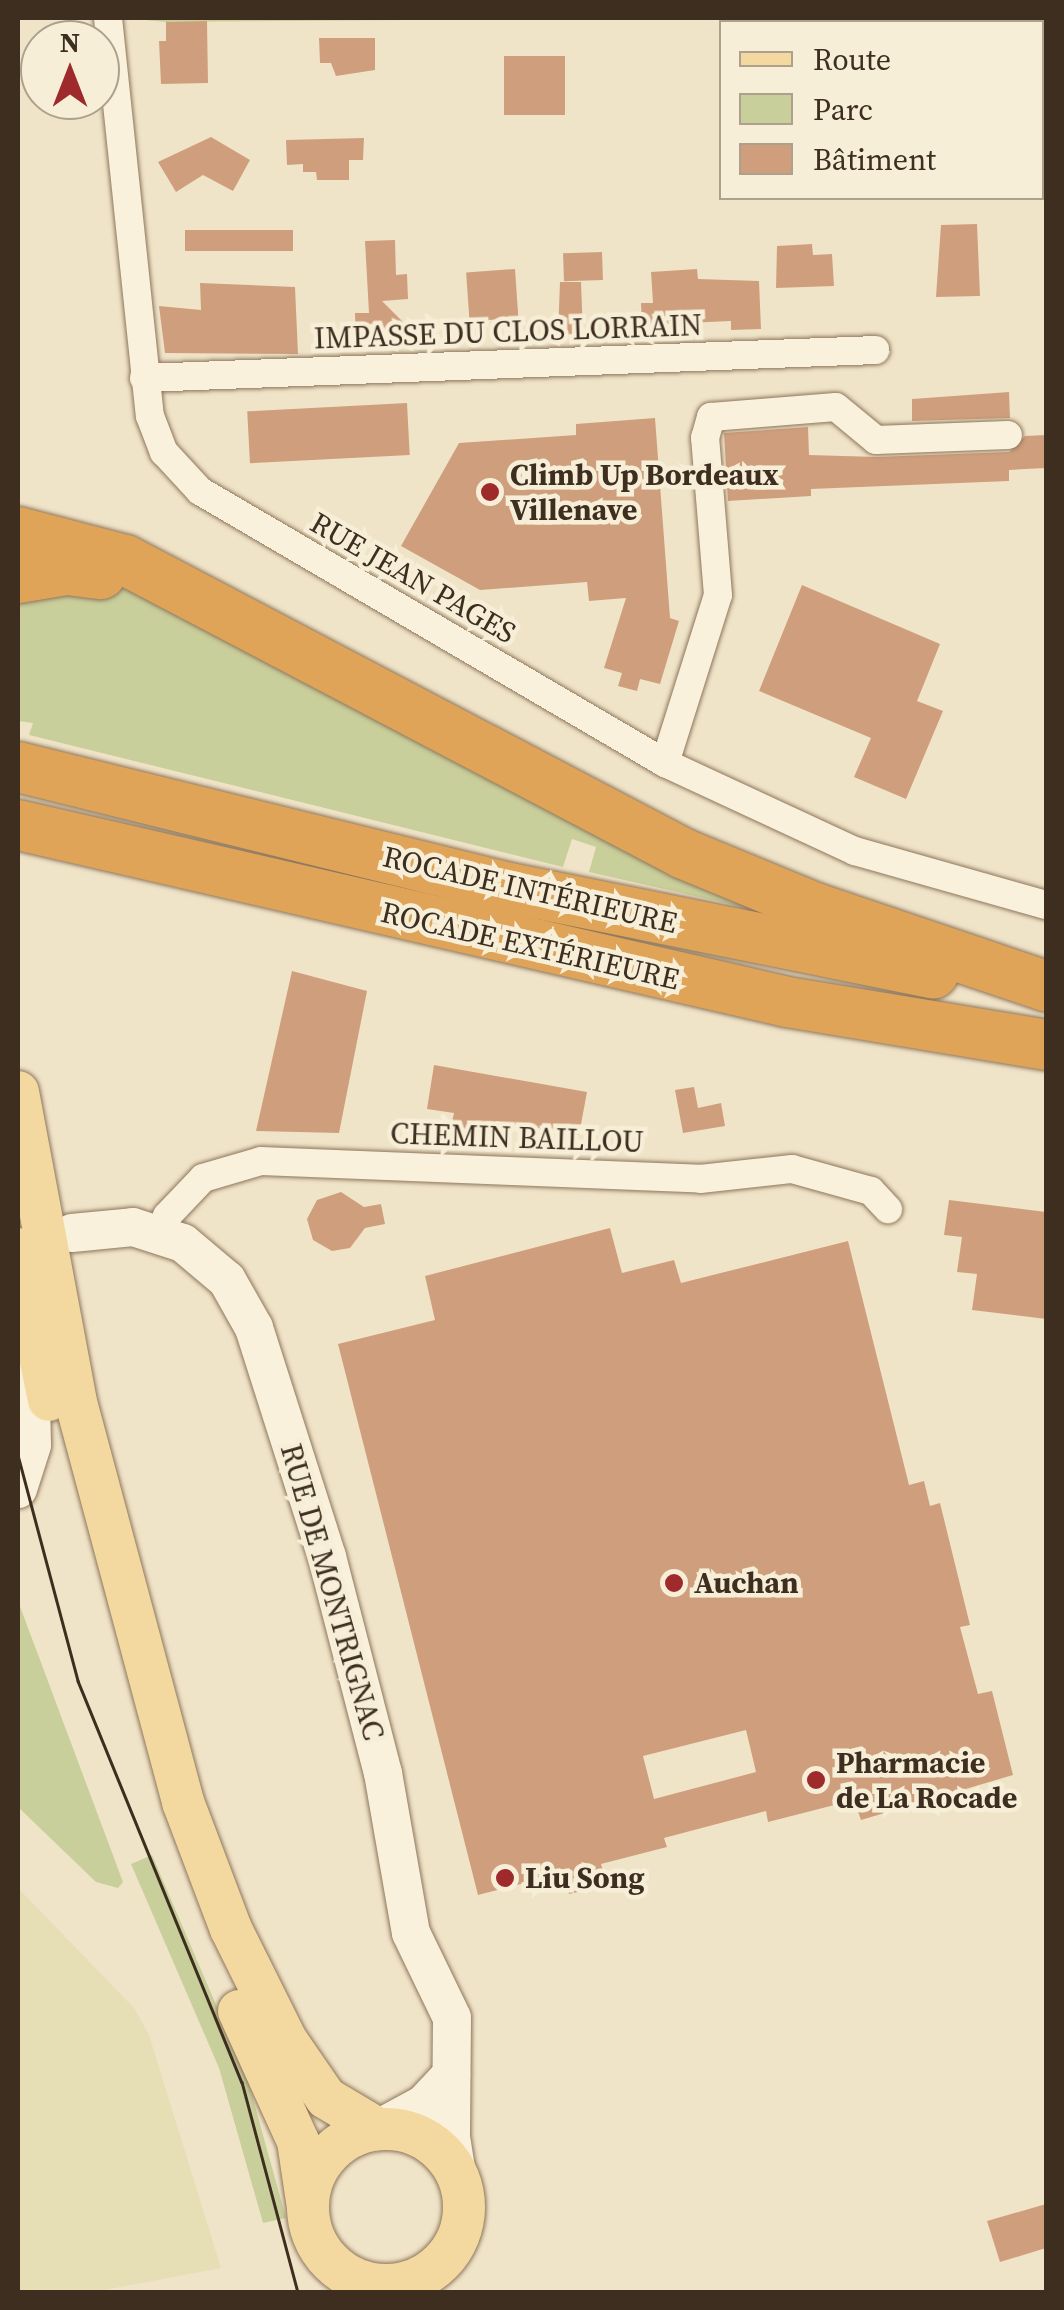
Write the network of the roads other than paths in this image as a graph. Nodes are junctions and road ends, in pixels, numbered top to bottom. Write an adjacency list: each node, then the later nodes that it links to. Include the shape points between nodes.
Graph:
1 (108, 18): 3 (street, RUE JEAN PAGES)
2 (875, 350): 3 (street, IMPASSE DU CLOS LORRAIN)
3 (144, 378): 8 (street, RUE JEAN PAGES, via 164,452 200,490)
4 (1008, 435): 8 (street, via 876,440 836,406 711,417 705,438 718,596)
5 (18, 532): 7 (highway, via 125,560)
6 (18, 578): 7 (highway, via 89,571)
7 (188, 598): 12 (highway, via 684,854 815,908)
8 (665, 764): 11 (street, RUE JEAN PAGES, via 855,851)
9 (18, 767): 12 (highway, ROCADE INTÉRIEURE, via 505,887 848,960)
10 (18, 825): 13 (highway, ROCADE EXTÉRIEURE, via 787,1002)
11 (1046, 906)
12 (1046, 988)
13 (1046, 1045)
14 (18, 1092): 22 (main road, via 77,1406 183,1802 231,1929 286,2040 326,2098)
15 (888, 1209): 17 (street, CHEMIN BAILLOU, via 871,1190 792,1169 700,1178 261,1161 204,1178 167,1216)
16 (72, 1233): 17 (main road, RUE DE MONTRIGNAC, via 133,1227)
17 (161, 1233): 21 (main road, RUE DE MONTRIGNAC, via 216,1268 254,1328 332,1575 383,1773 412,1933 452,2018)
18 (18, 1249): 19 (main road)
19 (30, 1316): 20 (main road, via 32,1445); 24 (main road, via 76,1519 148,1779 207,1940 298,2141)
20 (18, 1489)
21 (450, 2074): 22 (main road, via 424,2104); 23 (main road, RUE DE MONTRIGNAC)
22 (378, 2129): 23 (main road, via 424,2138); 24 (main road, via 336,2147 311,2186)
23 (457, 2173): 26 (main road, via 461,2229 455,2247)
24 (308, 2208): 25 (main road)
25 (324, 2253): 26 (main road, via 359,2280); 27 (main road)
26 (418, 2284)
27 (352, 2292)

